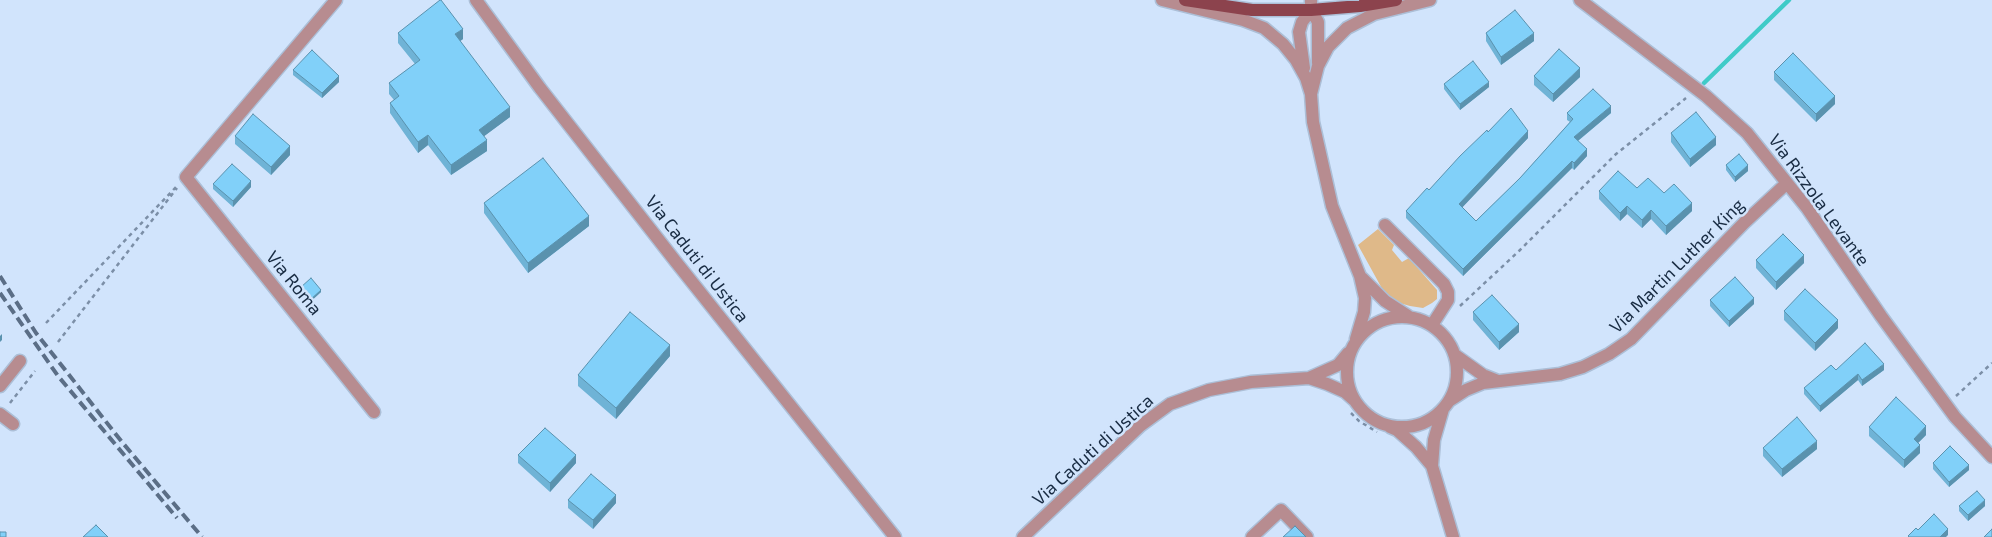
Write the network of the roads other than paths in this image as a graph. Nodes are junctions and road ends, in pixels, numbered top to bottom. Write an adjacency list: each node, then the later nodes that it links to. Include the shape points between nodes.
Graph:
1 (336, 0): 26 (street, Via Roma, via 186,177)
2 (476, 0): 32 (street, Via Caduti di Ustica, via 664,247)
3 (1162, 0): 10 (street, via 1264,28 1283,44)
4 (1185, 0): 8 (main road, via 1252,10)
5 (1396, 0): 8 (main road, via 1360,6)
6 (1430, 0): 9 (street, via 1374,14 1347,28 1328,47)
7 (1580, 0): 12 (street, Via Rizzola Levante, via 1697,89 1747,133)
8 (1311, 5): 9 (street, via 1318,22); 10 (street, via 1299,32)
9 (1318, 66): 11 (street)
10 (1306, 78): 11 (street)
11 (1311, 94): 14 (street, via 1313,122 1332,206)
12 (1787, 183): 22 (street, Via Martin Luther King, via 1631,339 1617,349 1583,367 1560,374); 30 (street, Via Rizzola Levante, via 1946,405)
13 (1385, 224): 16 (street, via 1444,284 1448,292 1448,300)
14 (1360, 276): 15 (street, via 1385,301); 17 (street, via 1365,298)
15 (1410, 317): 16 (street); 17 (street, via 1384,318)
16 (1432, 325): 19 (street, via 1442,333)
17 (1356, 339): 18 (street)
18 (1349, 352): 21 (street, Via Caduti di Ustica, via 1338,365); 24 (street, via 1346,368)
19 (1455, 355): 22 (street); 25 (street, via 1457,377)
20 (20, 361): 23 (street)
21 (1309, 378): 24 (street, Via Caduti di Ustica, via 1345,392); 33 (street, Via Caduti di Ustica, via 1251,382 1209,390 1170,404 1140,426)
22 (1498, 381): 25 (street, Via Martin Luther King, via 1466,390)
23 (0, 386)
24 (1351, 405): 29 (street)
25 (1446, 405): 29 (street, via 1421,424); 31 (street, via 1434,440)
26 (374, 412)
27 (0, 414): 28 (street)
28 (13, 424)
29 (1383, 429): 31 (street, via 1397,430)
30 (1992, 457)
31 (1432, 466): 36 (street)
32 (895, 537)
33 (1024, 537)
34 (1252, 537): 35 (street, via 1281,510)
35 (1306, 537)
36 (1453, 537)

